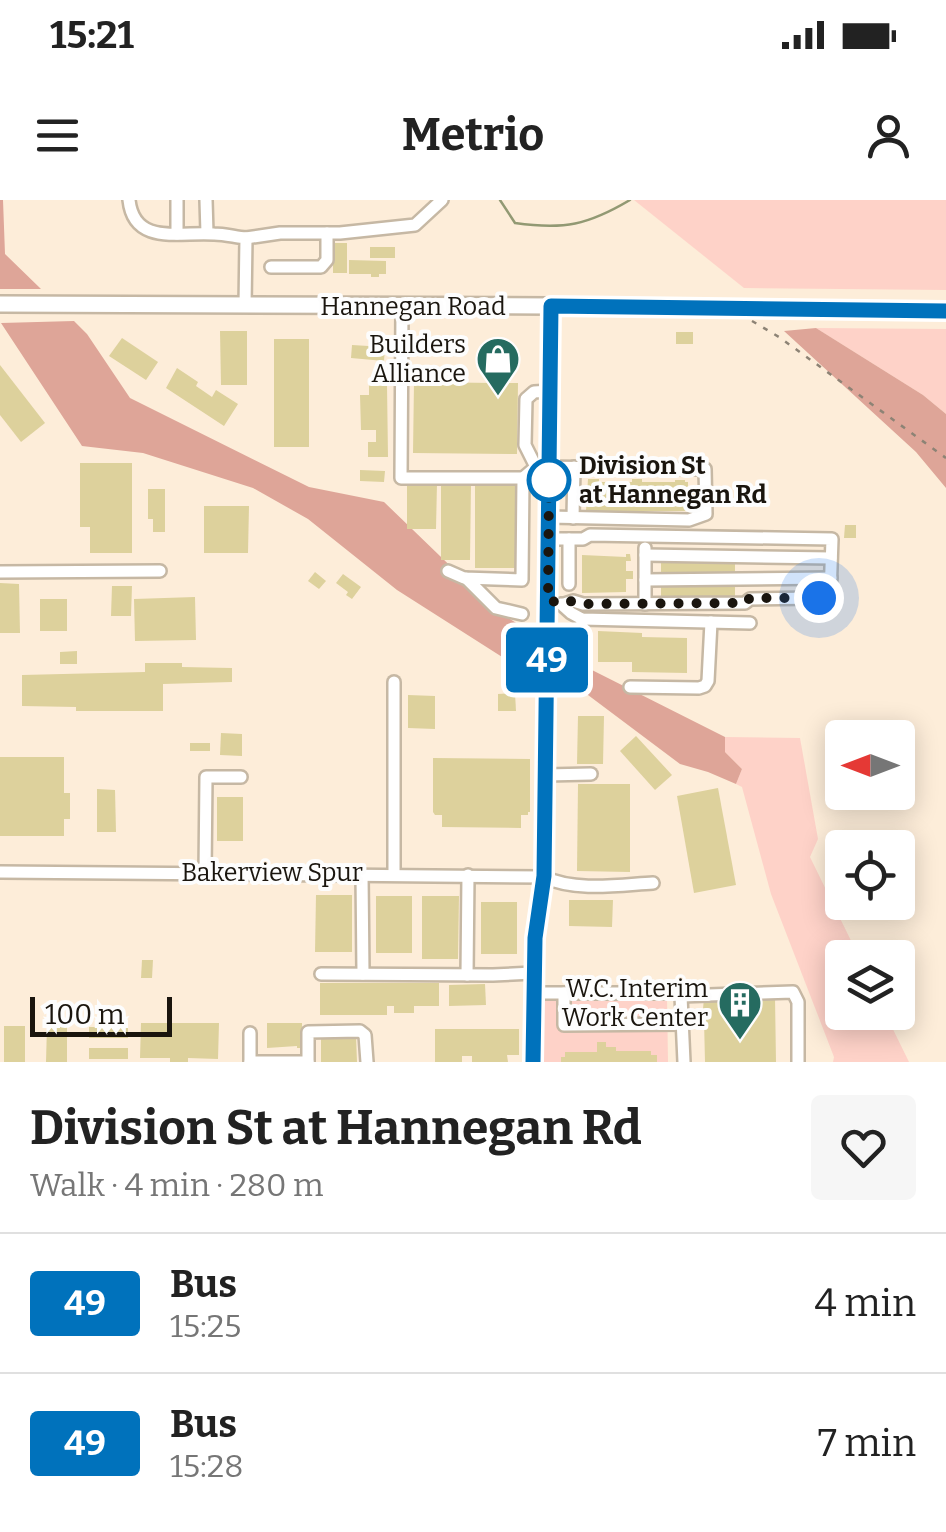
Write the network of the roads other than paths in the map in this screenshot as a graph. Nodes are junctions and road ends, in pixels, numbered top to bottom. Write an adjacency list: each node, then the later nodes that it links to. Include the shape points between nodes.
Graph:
1 (130, 200): 6 (street, via 136,222 156,234)
2 (178, 200): 6 (street)
3 (206, 200): 7 (street)
4 (442, 200): 5 (street, via 415,226)
5 (327, 233): 8 (street); 9 (street, via 321,267)
6 (177, 234): 7 (street)
7 (206, 234): 8 (street)
8 (246, 238): 11 (street)
9 (271, 267)
10 (0, 304): 11 (main road, Hannegan Road)
11 (244, 306): 12 (main road, Hannegan Road)
12 (402, 306): 13 (main road, Hannegan Road); 18 (street, via 401,478)
13 (551, 306): 14 (main road, Hannegan Road); 15 (street)
14 (946, 311)
15 (550, 391): 16 (street); 16 (street, via 526,399 525,444)
16 (543, 467): 17 (street); 18 (street); 19 (street)
17 (574, 468): 20 (street); 20 (street, via 705,469 706,514 689,520)
18 (523, 478): 29 (street)
19 (549, 518): 20 (street); 22 (street)
20 (573, 518)
21 (646, 536): 23 (street); 24 (street); 25 (street, via 832,538)
22 (548, 539): 23 (street); 30 (street)
23 (569, 539): 35 (street)
24 (645, 555): 25 (street); 34 (street)
25 (831, 558): 32 (street)
26 (160, 571): 28 (street)
27 (448, 571): 31 (street)
28 (0, 572)
29 (523, 574): 30 (street); 31 (street, via 522,580)
30 (548, 574): 36 (street)
31 (466, 578): 40 (street, via 496,608)
32 (831, 578): 33 (street); 37 (street, via 830,596)
33 (746, 579): 34 (street); 37 (street)
34 (645, 580): 39 (street)
35 (569, 584)
36 (548, 600): 38 (street); 47 (street)
37 (745, 603): 39 (street)
38 (564, 604): 39 (street); 41 (street)
39 (645, 604)
40 (522, 614)
41 (582, 619): 42 (street); 44 (street)
42 (711, 622): 43 (street); 46 (street, via 706,686)
43 (750, 623)
44 (581, 654)
45 (394, 682): 53 (street)
46 (630, 688)
47 (546, 774): 48 (street); 55 (street)
48 (592, 774)
49 (240, 777): 51 (street, via 206,777)
50 (0, 872): 51 (street, Bakerview Spur)
51 (206, 873): 52 (street, Bakerview Spur)
52 (362, 874): 53 (street, Bakerview Spur); 59 (street)
53 (394, 874): 54 (street, Bakerview Spur)
54 (468, 875): 55 (street, Bakerview Spur); 60 (street)
55 (544, 876): 56 (street, Bakerview Spur, via 586,886); 57 (street)
56 (653, 882)
57 (533, 972): 60 (street); 61 (street)
58 (320, 974): 59 (street)
59 (363, 974): 60 (street)
60 (467, 975)
61 (533, 993): 62 (street); 69 (street)
62 (564, 993): 63 (street); 64 (street, via 564,1025)
63 (681, 996): 64 (street); 71 (street, via 793,992)
64 (682, 1024): 70 (street)
65 (250, 1033): 66 (street)
66 (250, 1062): 67 (street)
67 (308, 1062): 68 (street, via 308,1032 360,1031 366,1035)
68 (366, 1062)
69 (533, 1062)
70 (684, 1062)
71 (798, 1062)

